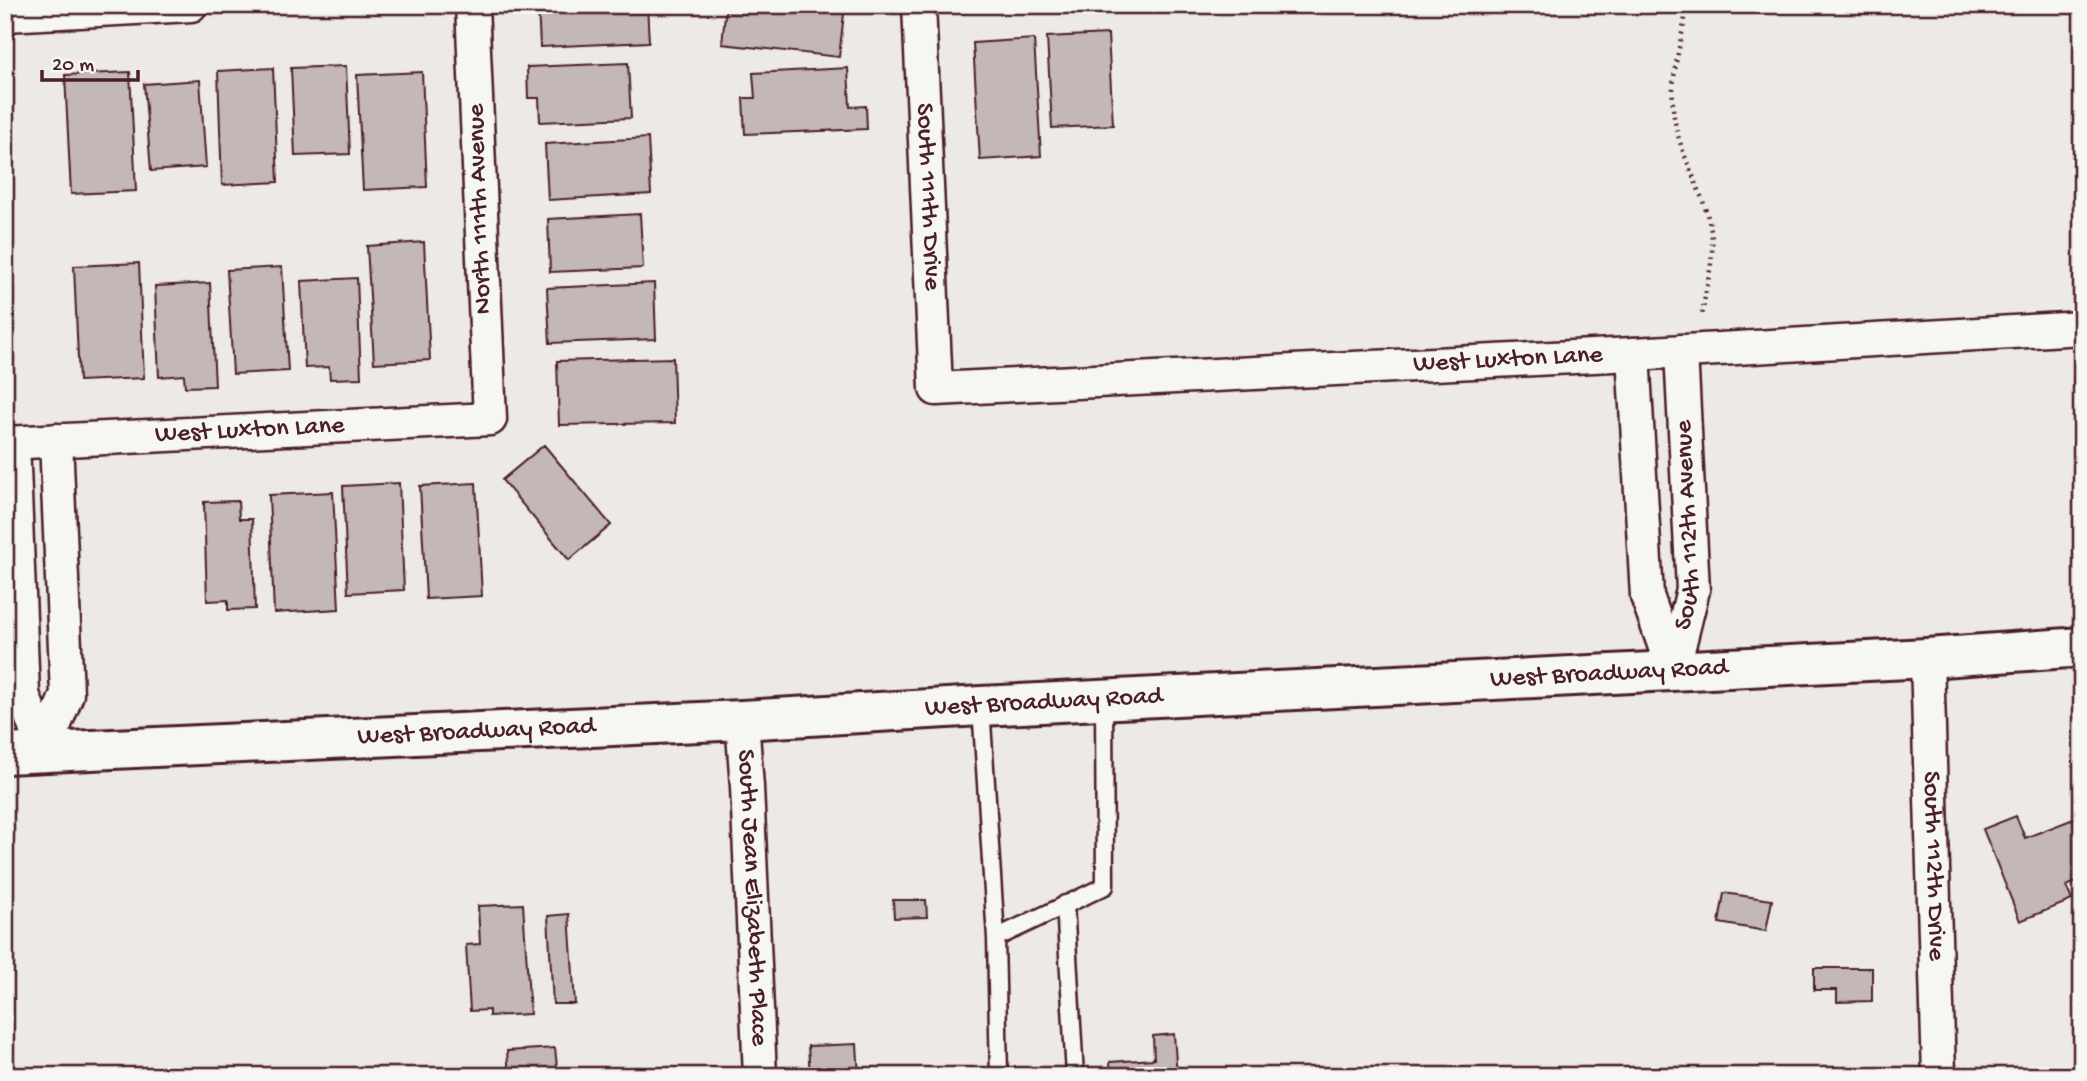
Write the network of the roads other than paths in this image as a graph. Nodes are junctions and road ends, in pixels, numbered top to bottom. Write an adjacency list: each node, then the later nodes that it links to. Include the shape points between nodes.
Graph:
1 (191, 5): 4 (street)
2 (472, 5): 9 (street, North 111th Avenue)
3 (919, 5): 8 (street, South 111th Drive)
4 (5, 15)
5 (2082, 328): 6 (street, West Luxton Lane)
6 (1695, 350): 7 (street, West Luxton Lane); 14 (street, South 112th Avenue, via 1693,590)
7 (1633, 354): 8 (street, West Luxton Lane); 14 (street, South 112th Avenue, via 1647,596)
8 (936, 388)
9 (489, 414): 10 (street, West Luxton Lane, via 489,419)
10 (56, 440): 11 (street, West Luxton Lane); 18 (street, via 67,694)
11 (9, 443): 18 (street, via 23,694)
12 (2082, 648): 13 (main road, West Broadway Road)
13 (1927, 658): 14 (main road, West Broadway Road); 25 (street, South 112th Drive)
14 (1673, 670): 15 (main road, West Broadway Road)
15 (1104, 699): 16 (main road, West Broadway Road); 20 (lane, via 1105,886)
16 (981, 706): 17 (main road, West Broadway Road); 21 (lane)
17 (742, 720): 18 (main road, West Broadway Road); 22 (street, South Jean Elizabeth Place)
18 (44, 752): 19 (main road, West Broadway Road)
19 (5, 754)
20 (1065, 904): 21 (lane); 24 (lane)
21 (996, 938): 23 (lane)
22 (760, 1076)
23 (999, 1076)
24 (1075, 1076)
25 (1939, 1076)

